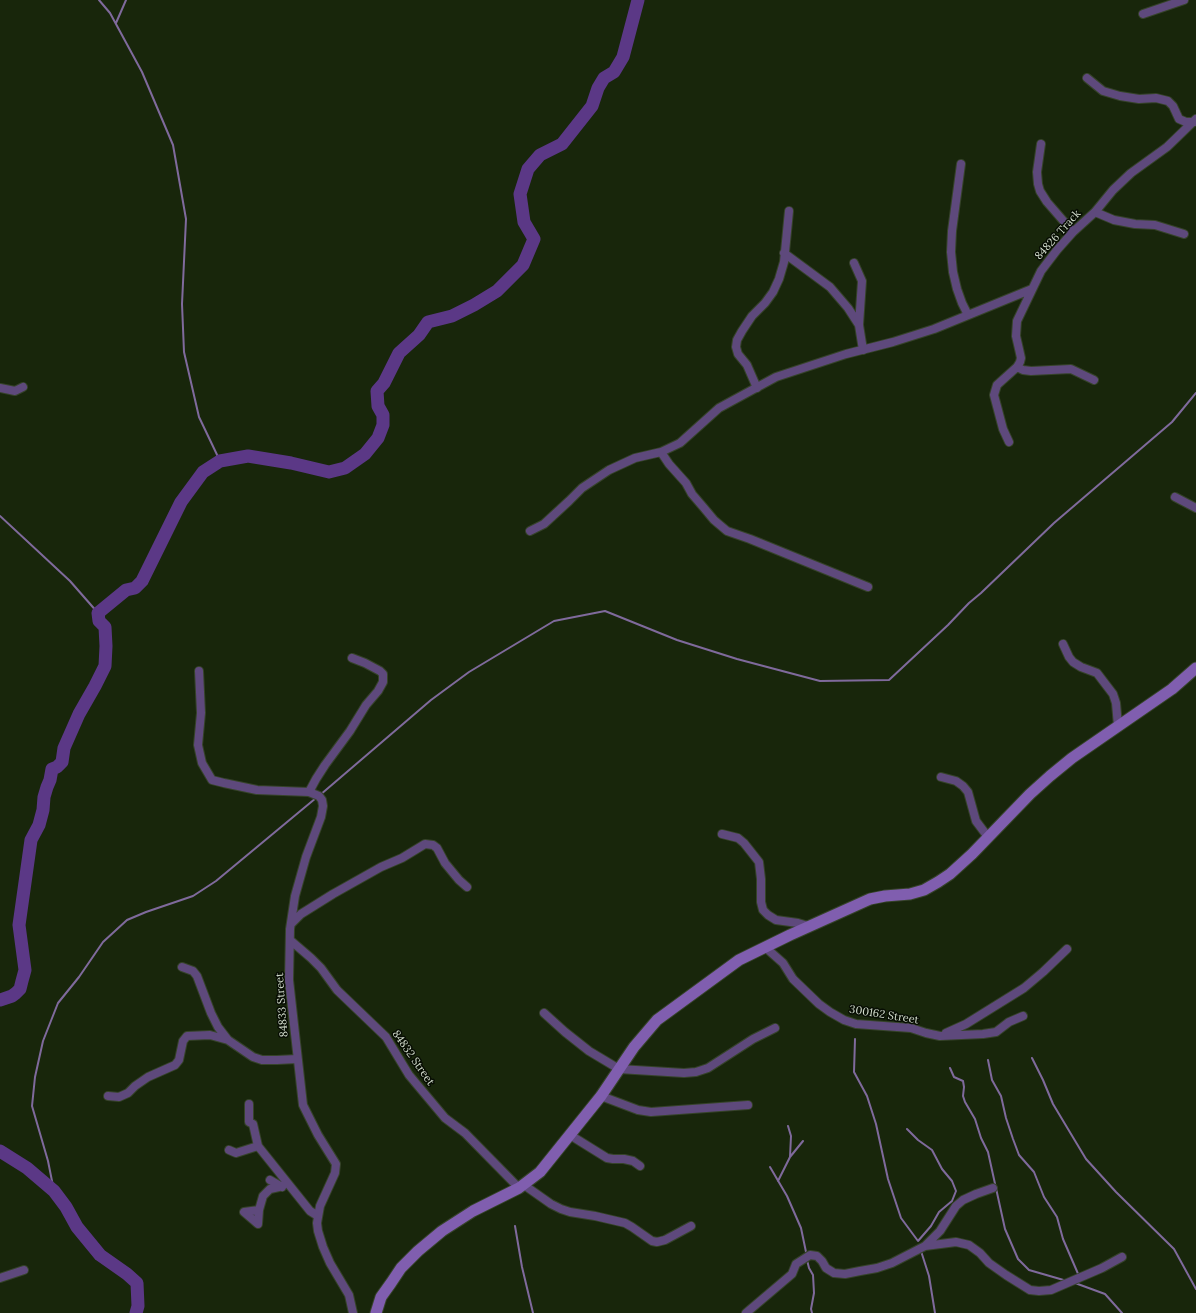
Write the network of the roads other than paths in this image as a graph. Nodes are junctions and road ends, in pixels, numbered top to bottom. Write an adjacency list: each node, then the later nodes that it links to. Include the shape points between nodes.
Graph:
1 (1184, 0): 2 (street)
2 (1144, 14)
3 (1087, 78): 4 (street, via 1103,91 1120,96 1168,101 1179,119 1186,122)
4 (1195, 120): 8 (street, 84826 Track, via 1167,147 1131,173)
5 (1041, 144): 9 (street, via 1037,172 1040,191)
6 (961, 164): 14 (street, via 951,252 957,289)
7 (789, 211): 11 (street)
8 (1095, 212): 9 (street, 84826 Track); 10 (street, via 1114,220 1155,225)
9 (1073, 232): 13 (street, 84826 Track, via 1041,271)
10 (1184, 234)
11 (784, 253): 15 (street, via 830,287); 21 (street, via 784,262 772,292 752,316 737,340 738,354 747,366)
12 (854, 263): 15 (street, via 862,281)
13 (1032, 289): 14 (street); 17 (street, 84826 Track, via 1017,322 1016,336 1020,358)
14 (968, 315): 16 (street, via 934,329)
15 (859, 326): 16 (street)
16 (862, 350): 21 (street, via 796,370)
17 (1017, 367): 18 (street, via 1031,371 1071,369); 22 (street, via 997,385 994,396 1002,429)
18 (1094, 380)
19 (23, 387): 20 (street, via 15,391)
20 (0, 388)
21 (757, 388): 23 (street, via 719,408 680,443)
22 (1009, 442)
23 (661, 452): 26 (street, via 635,458 609,470 582,488 544,524); 27 (street, via 692,494 727,531)
24 (1175, 497): 25 (street)
25 (1196, 508)
26 (530, 531)
27 (868, 587)
28 (1063, 644): 32 (street, via 1073,662 1081,668 1097,673 1113,694)
29 (352, 658): 34 (street, via 380,671 383,674 383,682)
30 (1196, 668): 32 (street, via 1172,689)
31 (199, 671): 34 (street, via 201,713 198,745 202,763 212,780 249,789)
32 (1118, 726): 36 (street, via 1050,776)
33 (941, 777): 36 (street, via 956,781 968,792 976,821)
34 (309, 792): 38 (street, 84833 Street, via 319,796 323,806 295,896)
35 (722, 834): 39 (street, via 738,838 759,862 763,910 776,920)
36 (988, 837): 39 (street, via 950,874 924,890 870,899)
37 (467, 887): 38 (street, via 458,880 436,848 425,844 333,894 301,914)
38 (291, 924): 40 (street, 84833 Street)
39 (808, 926): 41 (street)
40 (290, 940): 49 (street, 84833 Street, via 289,980); 60 (street, 84832 Street, via 321,968 337,990 386,1037 409,1075 445,1118 465,1133)
41 (765, 947): 47 (street, 300162 Street, via 783,963 793,979 819,1004 844,1020 856,1024 911,1028); 50 (street, via 739,960 657,1020)
42 (1067, 949): 47 (street, via 1024,988 966,1024)
43 (182, 967): 48 (street, via 193,971 197,976 211,1013)
44 (544, 1013): 50 (street, via 589,1051)
45 (1023, 1016): 47 (street, 300162 Street, via 991,1034)
46 (775, 1028): 50 (street, via 708,1068 696,1072)
47 (940, 1036)
48 (228, 1040): 49 (street, via 262,1060); 51 (street, via 210,1035 187,1036 175,1065 148,1077 128,1093 119,1097)
49 (297, 1058): 65 (street, 84833 Street, via 303,1105 336,1164)
50 (618, 1069): 52 (street)
51 (108, 1096)
52 (601, 1096): 54 (street, via 638,1110 651,1112); 55 (street)
53 (249, 1104): 56 (street, via 249,1122 253,1124)
54 (748, 1105)
55 (570, 1135): 58 (street, via 607,1158 633,1161); 60 (street, via 540,1172)
56 (258, 1146): 57 (street, via 236,1153); 63 (street)
57 (229, 1150)
58 (640, 1166)
59 (270, 1180): 61 (street)
60 (521, 1186): 66 (street, 84832 Street, via 561,1209 625,1223 652,1241 665,1240); 72 (street, via 473,1211 442,1231 418,1252 401,1268 382,1297)
61 (279, 1187): 63 (street); 64 (street, via 270,1189 263,1196)
62 (993, 1188): 67 (street, via 963,1200 956,1206 940,1231)
63 (293, 1190): 65 (street, via 310,1211)
64 (259, 1210)
65 (318, 1216): 71 (street, 84833 Street, via 317,1223 323,1247 338,1278 346,1287)
66 (690, 1226)
67 (925, 1246): 68 (street, via 956,1242 969,1245 1006,1275 1030,1290 1039,1291 1052,1290); 73 (street, via 884,1266 845,1274 834,1273 826,1268 817,1256 810,1255 796,1264 792,1274)
68 (1122, 1257)
69 (24, 1270): 70 (street)
70 (0, 1278)
71 (353, 1313)
72 (376, 1313)
73 (746, 1313)

